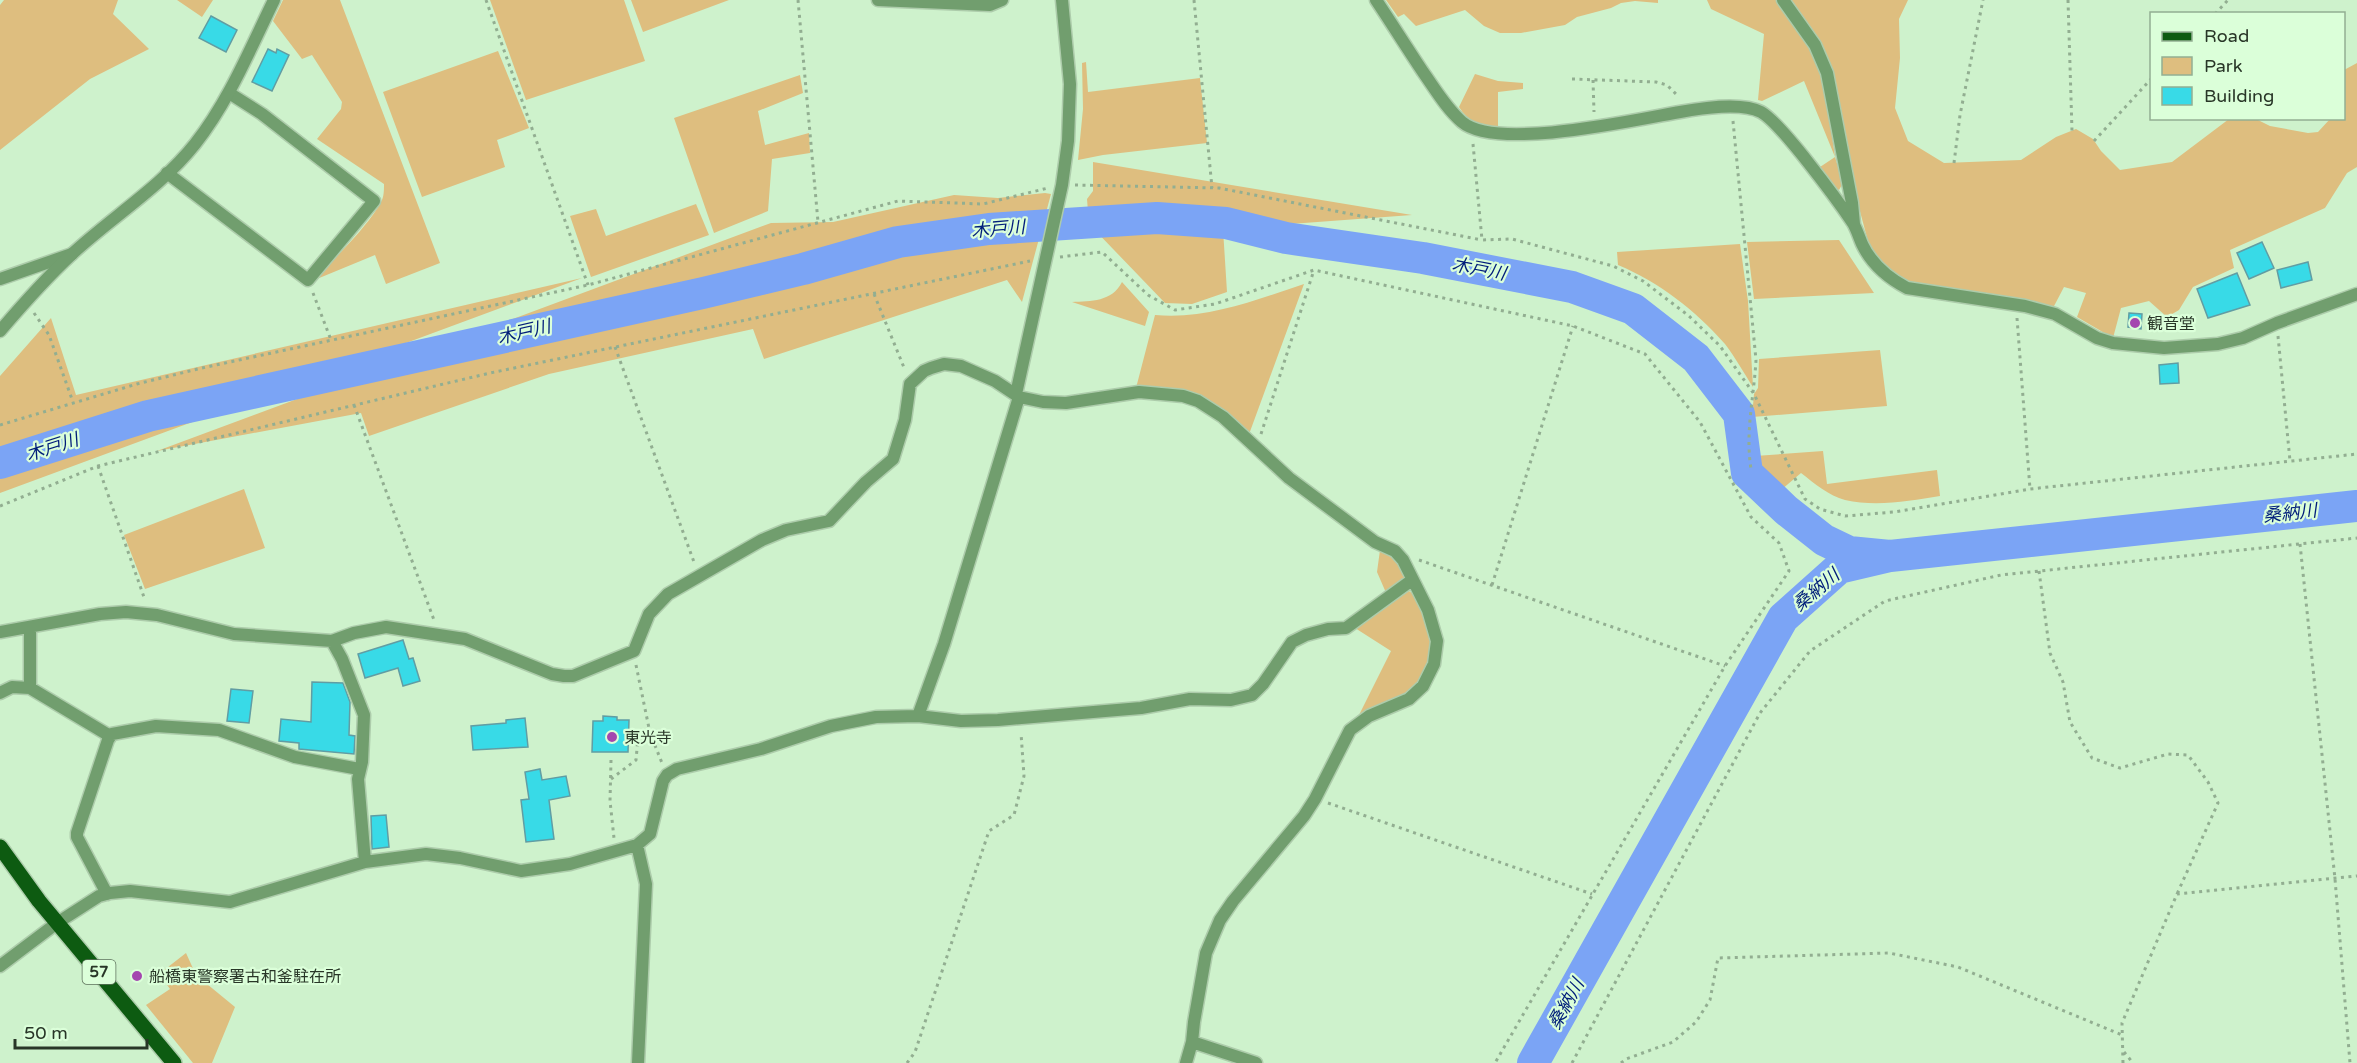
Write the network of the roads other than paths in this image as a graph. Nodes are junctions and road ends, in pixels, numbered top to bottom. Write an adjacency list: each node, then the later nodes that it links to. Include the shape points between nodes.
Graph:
1 (274, 0): 7 (street)
2 (878, 0): 3 (street, via 990,5)
3 (1002, 0)
4 (1062, 0): 14 (street, via 1070,84 1068,141)
5 (1376, 0): 9 (street, via 1446,105 1475,130 1514,135 1690,110 1752,108 1770,120)
6 (1783, 0): 9 (street, via 1815,45 1827,73)
7 (229, 93): 8 (street, via 195,145); 8 (street, via 374,201 308,280)
8 (167, 173): 10 (street)
9 (1854, 225): 12 (street, via 1873,261 1890,279 1907,288 2016,304 2055,314 2113,343 2164,348 2218,344)
10 (72, 254): 11 (street); 13 (street)
11 (0, 279)
12 (2357, 294)
13 (0, 331)
14 (1017, 396): 15 (street, via 1066,403 1126,393 1183,396 1198,401 1222,417 1289,478 1375,542 1395,551); 18 (street, via 961,366 944,364 924,371 910,384 905,420 893,459 829,521 786,530 762,540 668,594 643,626 634,651 573,676 532,667 465,639 386,627); 21 (street, via 944,644)
15 (1412, 580): 21 (street, via 1346,628 1328,629 1292,642 1252,695 1020,719 962,721); 30 (street, via 1428,610 1437,641 1429,678 1408,699 1368,716 1350,730 1316,799 1220,920 1206,953)
16 (30, 627): 17 (street); 18 (street, via 108,613 150,614 234,634); 19 (street)
17 (0, 632)
18 (332, 641): 23 (street, via 364,715)
19 (30, 688): 20 (street, via 12,687); 22 (street)
20 (0, 693)
21 (918, 716): 24 (street, via 876,717 831,726 761,749 677,769 663,781 650,834)
22 (110, 735): 23 (street, via 156,726 219,730 295,757); 27 (street, via 77,837)
23 (359, 769): 26 (street)
24 (637, 845): 26 (street, via 570,864 521,870 426,854); 32 (street, via 646,884)
25 (0, 847): 28 (main road, 57)
26 (365, 862): 27 (street, via 230,902 130,891)
27 (107, 894): 28 (street)
28 (57, 923): 29 (street); 31 (main road, 57)
29 (0, 966)
30 (1192, 1042): 33 (street); 34 (street)
31 (174, 1063)
32 (639, 1063)
33 (1186, 1063)
34 (1256, 1063)

